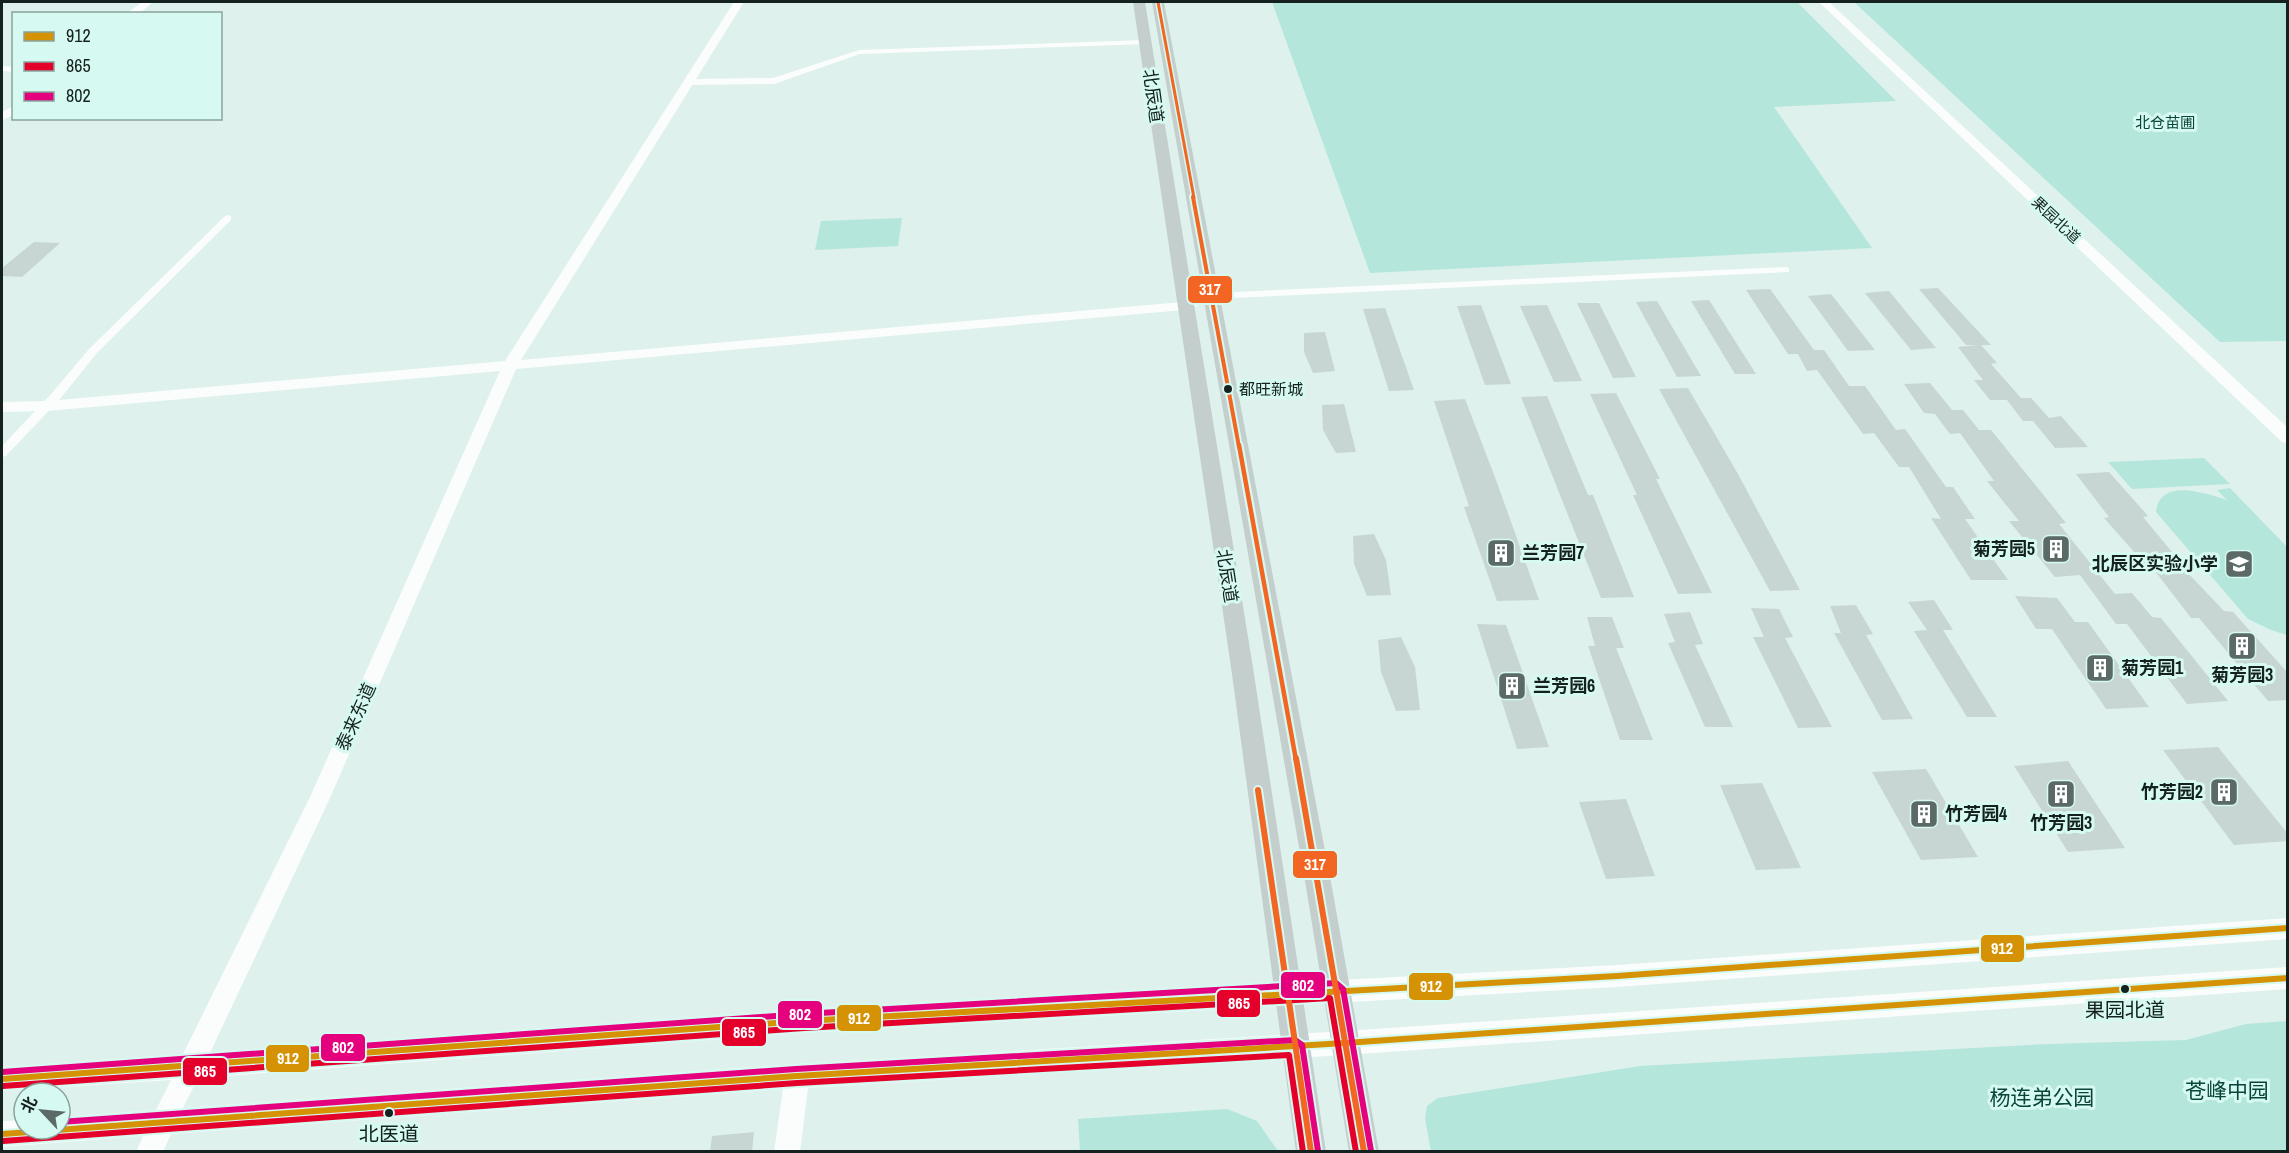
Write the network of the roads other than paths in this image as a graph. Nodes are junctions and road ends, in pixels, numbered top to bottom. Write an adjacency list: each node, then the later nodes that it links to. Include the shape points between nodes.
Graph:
1 (148, 2): 8 (street)
2 (163, 2): 9 (street)
3 (739, 2): 11 (street, 泰来东道)
4 (1139, 2): 10 (main road, 北辰道)
5 (1158, 2): 14 (main road, 北辰道)
6 (1824, 2): 21 (street, 果园北道)
7 (1834, 2): 20 (street, 果园北道)
8 (134, 12)
9 (149, 12)
10 (1146, 42): 11 (street, via 859,52 774,81); 15 (main road, 北辰道)
11 (690, 82): 16 (street, 泰来东道)
12 (228, 218): 18 (street, via 93,351)
13 (1785, 270): 14 (street)
14 (1212, 296): 15 (street); 25 (main road, 北辰道)
15 (1184, 301): 16 (street); 26 (main road, 北辰道, via 1243,674)
16 (513, 360): 18 (street); 29 (street, 泰来东道, via 320,798)
17 (2, 398): 18 (street)
18 (52, 401): 19 (street); 22 (street)
19 (2, 407)
20 (2288, 425)
21 (2288, 438)
22 (2, 453)
23 (2288, 928): 25 (street, via 1617,976)
24 (2288, 978): 27 (street)
25 (1336, 990): 26 (street); 27 (main road, 北辰道)
26 (1287, 994): 28 (main road, 北辰道); 29 (street, via 802,1021)
27 (1345, 1044): 28 (street); 37 (main road, 北辰道)
28 (1295, 1047): 30 (street); 36 (main road, 北辰道)
29 (192, 1065): 31 (street); 32 (street, 泰来东道)
30 (797, 1076): 32 (street); 35 (street)
31 (2, 1079)
32 (165, 1122): 33 (street); 34 (street, 泰来东道)
33 (2, 1134)
34 (149, 1152)
35 (787, 1152)
36 (1311, 1152)
37 (1364, 1152)

